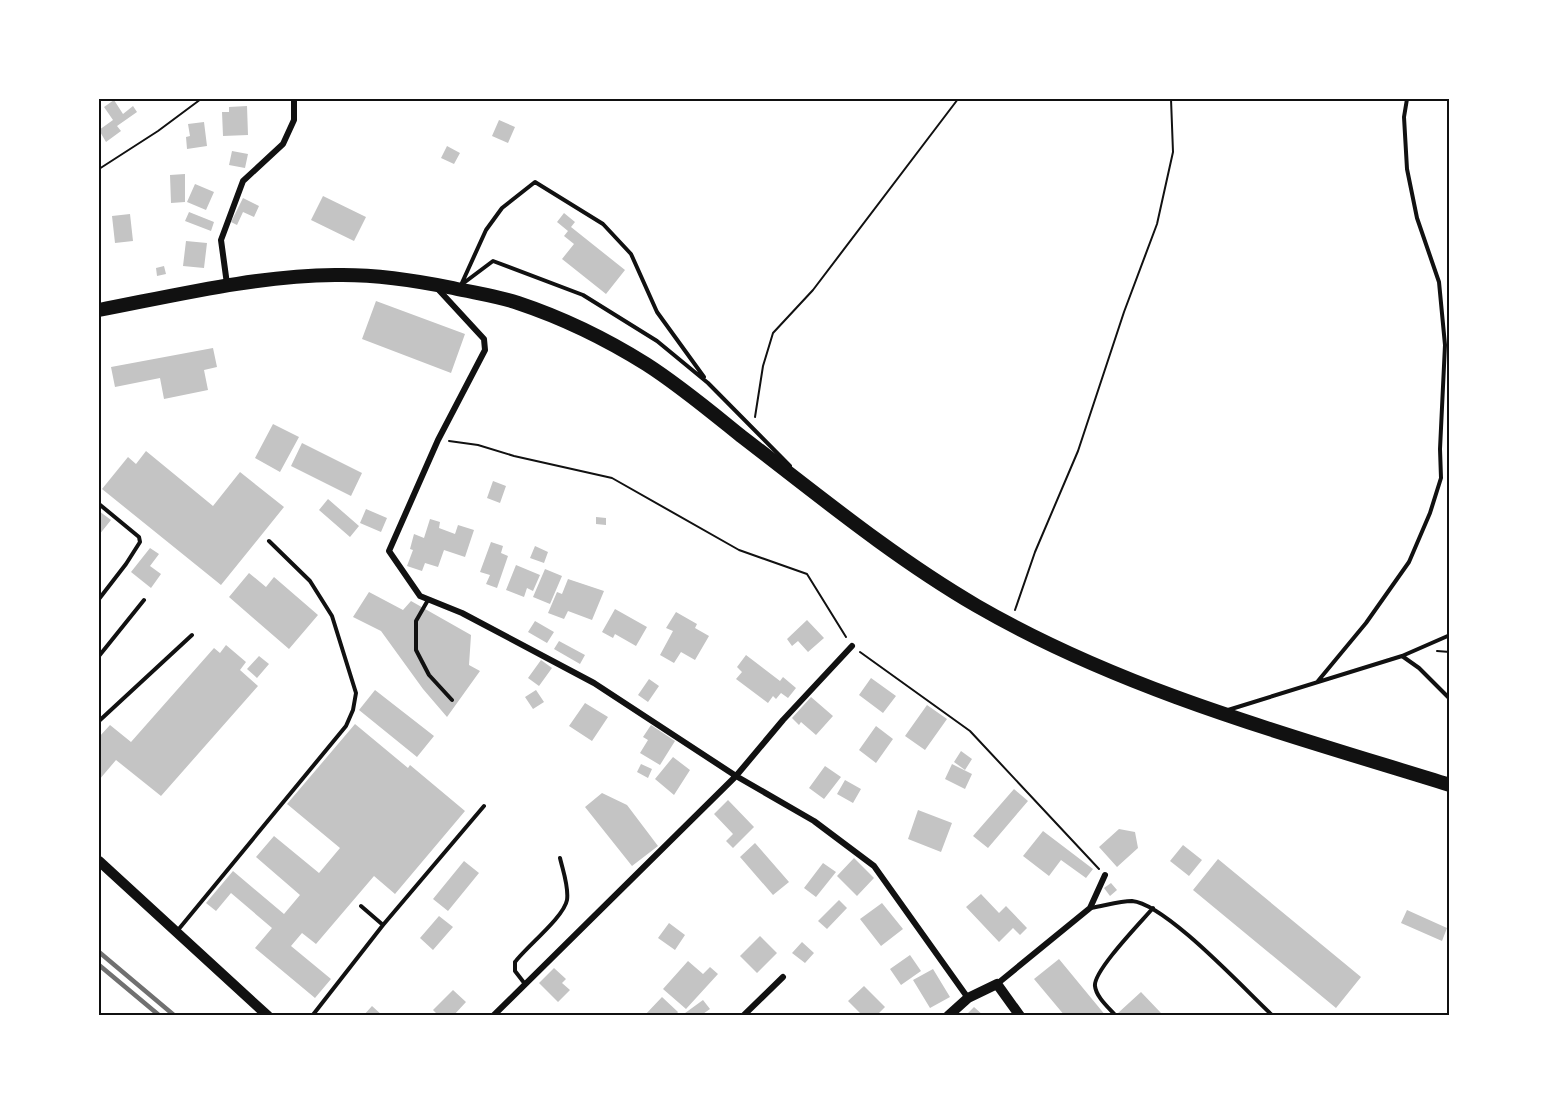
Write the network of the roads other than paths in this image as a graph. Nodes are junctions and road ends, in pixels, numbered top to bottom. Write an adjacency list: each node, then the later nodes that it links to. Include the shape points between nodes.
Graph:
1 (294, 99): 4 (street, via 294,120 283,144 243,181 221,240)
2 (1407, 99): 19 (lane, via 1407,169 1417,218 1439,282 1445,345 1441,478 1409,562)
3 (432, 284): 4 (highway, via 337,275); 5 (highway); 11 (street, via 484,339 485,350 438,440 389,551 420,596)
4 (227, 285): 6 (highway)
5 (460, 288): 7 (lane, via 493,261 583,295 657,340); 7 (lane, via 486,230 502,208 535,182 603,224 631,254 657,312); 8 (highway, via 517,302 572,324 648,365)
6 (99, 310)
7 (708, 383): 8 (lane)
8 (827, 502): 22 (highway, via 897,554 1010,624 1146,688)
9 (99, 504): 12 (lane, via 140,542)
10 (269, 542): 34 (lane, via 310,581 332,616 356,693 353,710 346,726)
11 (428, 599): 21 (lane, via 416,621 416,650 429,675); 24 (street, via 594,683)
12 (99, 600)
13 (144, 600): 17 (lane)
14 (1450, 634): 18 (lane)
15 (192, 635): 23 (lane)
16 (852, 646): 24 (street)
17 (99, 656)
18 (1402, 656): 19 (lane); 20 (lane)
19 (1318, 681): 22 (lane)
20 (1450, 699)
21 (452, 700)
22 (1218, 713): 25 (highway)
23 (99, 721)
24 (736, 776): 36 (street); 38 (street, via 814,821 874,866)
25 (1450, 785)
26 (484, 806): 33 (lane)
27 (560, 858): 36 (lane, via 567,901 515,962 515,971)
28 (99, 861): 34 (main road)
29 (1105, 875): 31 (street)
30 (361, 906): 33 (lane)
31 (1090, 908): 32 (lane, via 1132,902); 37 (street)
32 (1153, 908): 45 (lane, via 1096,977 1098,995); 46 (lane, via 1175,923)
33 (382, 925): 40 (lane)
34 (177, 931): 39 (main road)
35 (783, 977): 42 (street)
36 (525, 984): 41 (street)
37 (997, 984): 38 (main road); 44 (main road)
38 (968, 998): 43 (main road)
39 (268, 1016)
40 (312, 1016)
41 (493, 1016)
42 (743, 1016)
43 (948, 1016)
44 (1020, 1016)
45 (1116, 1016)
46 (1273, 1016)

